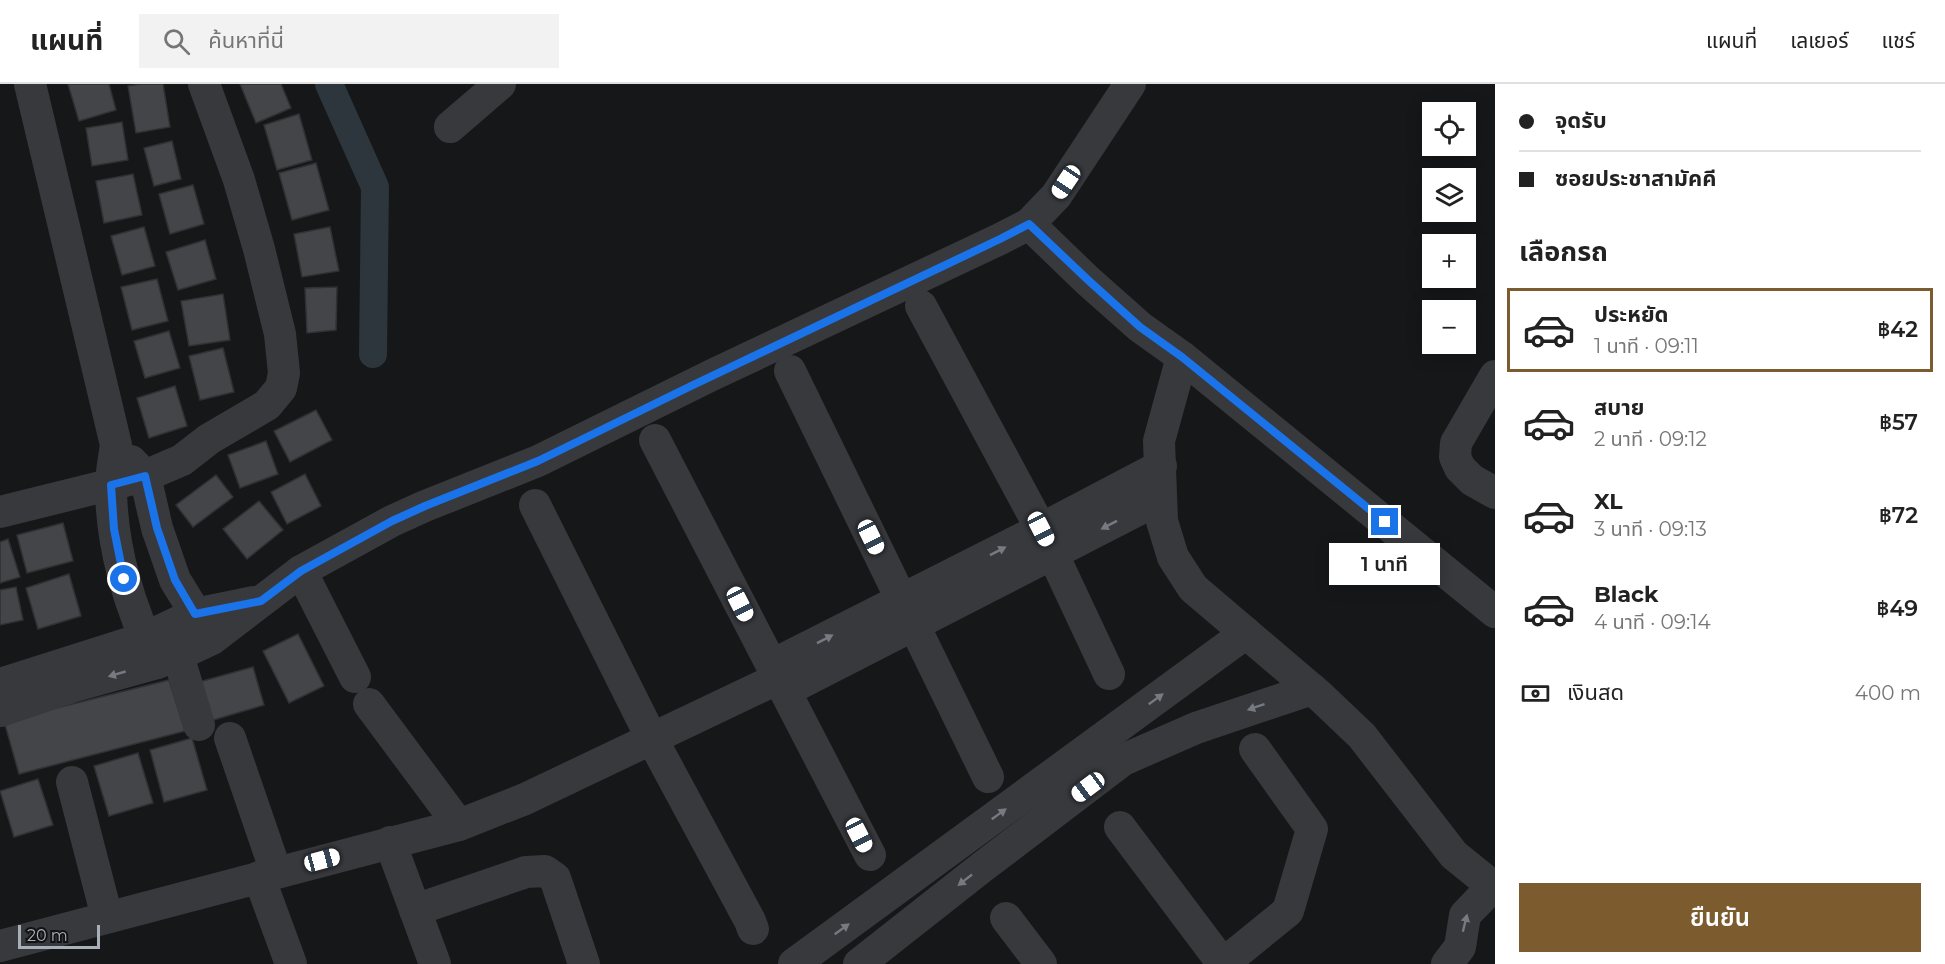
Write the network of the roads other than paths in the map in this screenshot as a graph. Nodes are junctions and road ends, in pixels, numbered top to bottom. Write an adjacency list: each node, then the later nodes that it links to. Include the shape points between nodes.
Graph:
1 (30, 84): 12 (street)
2 (204, 84): 14 (street, via 260,249 285,373 267,405 209,438 182,460)
3 (500, 84): 5 (street)
4 (1130, 84): 6 (street, via 1056,196)
5 (450, 127)
6 (1029, 224): 8 (street, via 1140,327); 21 (street, via 538,461 392,521)
7 (921, 306): 20 (street)
8 (1182, 357): 13 (street, via 1160,441); 23 (street)
9 (790, 370): 22 (street)
10 (1495, 376): 16 (street, via 1456,443 1455,457 1472,480)
11 (655, 440): 28 (street)
12 (116, 445): 14 (street); 15 (street)
13 (1161, 466): 17 (street); 20 (street)
14 (145, 476): 15 (street); 24 (street, via 175,580)
15 (111, 485): 19 (street); 26 (street, via 114,529 124,579)
16 (1495, 493)
17 (1161, 498): 20 (street, one-way to 20); 25 (street, via 1162,520 1173,557 1193,588)
18 (535, 505): 34 (street)
19 (0, 512)
20 (1047, 542): 22 (street); 27 (street)
21 (301, 571): 24 (street, via 261,601); 38 (street, via 362,691)
22 (907, 612): 28 (street); 36 (street)
23 (1495, 612)
24 (203, 626): 26 (street)
25 (1246, 633): 30 (street); 52 (street, one-way to 25)
26 (160, 652): 29 (street); 31 (street, one-way to 31); 32 (street)
27 (1109, 674)
28 (779, 678): 34 (street); 41 (street)
29 (0, 684)
30 (1312, 689): 43 (street, via 1362,736 1454,855); 53 (street, one-way to 53, via 1196,728 1124,760)
31 (0, 711)
32 (199, 725)
33 (230, 738): 42 (street)
34 (652, 739): 38 (street, via 525,799); 47 (street)
35 (1255, 749): 55 (street, via 1312,829 1288,911)
36 (988, 777)
37 (72, 782): 45 (street)
38 (459, 825): 40 (street)
39 (1120, 827): 55 (street)
40 (390, 843): 42 (street); 44 (street)
41 (870, 855)
42 (268, 875): 45 (street); 49 (street)
43 (1494, 888): 56 (street, one-way to 43, via 1460,947 1465,915)
44 (415, 910): 50 (street); 51 (street, via 526,872 545,871 555,878)
45 (107, 918): 48 (street)
46 (1006, 918): 54 (street)
47 (753, 929)
48 (0, 946)
49 (291, 964)
50 (435, 964)
51 (584, 964)
52 (794, 964)
53 (859, 964)
54 (1041, 964)
55 (1223, 964)
56 (1447, 964)

